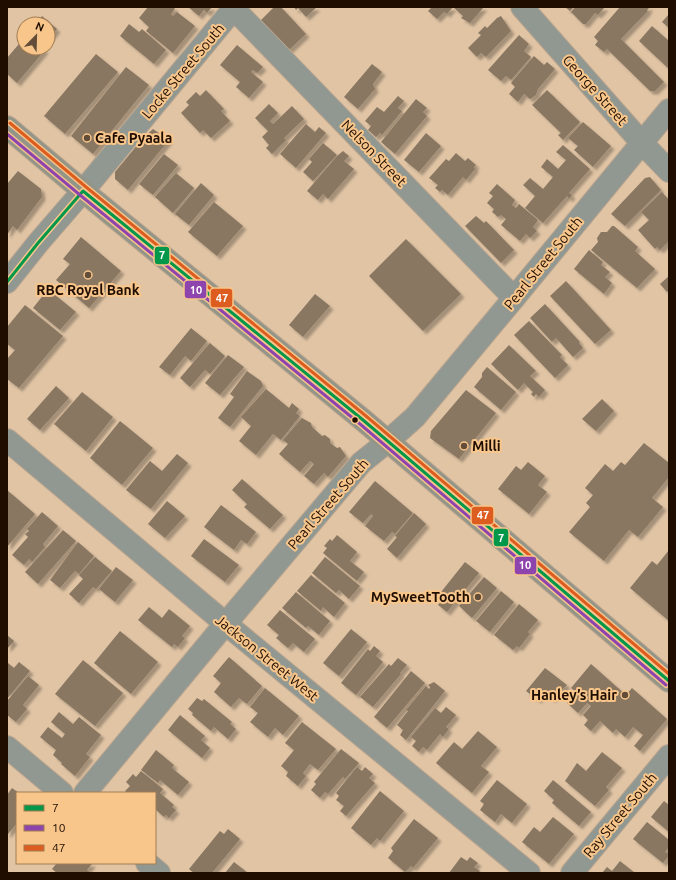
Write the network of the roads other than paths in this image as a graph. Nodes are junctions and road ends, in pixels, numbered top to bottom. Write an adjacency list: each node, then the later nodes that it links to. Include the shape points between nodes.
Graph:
1 (522, 7): 5 (street, George Street)
2 (234, 8): 7 (street, Locke Street South); 9 (street, Nelson Street)
3 (669, 110): 5 (street, Pearl Street South)
4 (7, 127): 7 (main road)
5 (642, 142): 6 (street, George Street); 9 (street, Pearl Street South)
6 (669, 172)
7 (83, 191): 8 (street, Locke Street South); 11 (main road)
8 (7, 282)
9 (514, 298): 11 (street, Pearl Street South, via 415,417)
10 (7, 440): 12 (street, Jackson Street West)
11 (387, 442): 12 (street, Pearl Street South, via 361,463); 13 (main road)
12 (226, 624): 17 (street, Pearl Street South); 20 (street, Jackson Street West)
13 (669, 681)
14 (7, 747): 16 (street)
15 (669, 756): 21 (street, Ray Street South)
16 (61, 792)
17 (86, 792)
18 (148, 864): 19 (street)
19 (159, 873)
20 (529, 873)
21 (572, 873)

